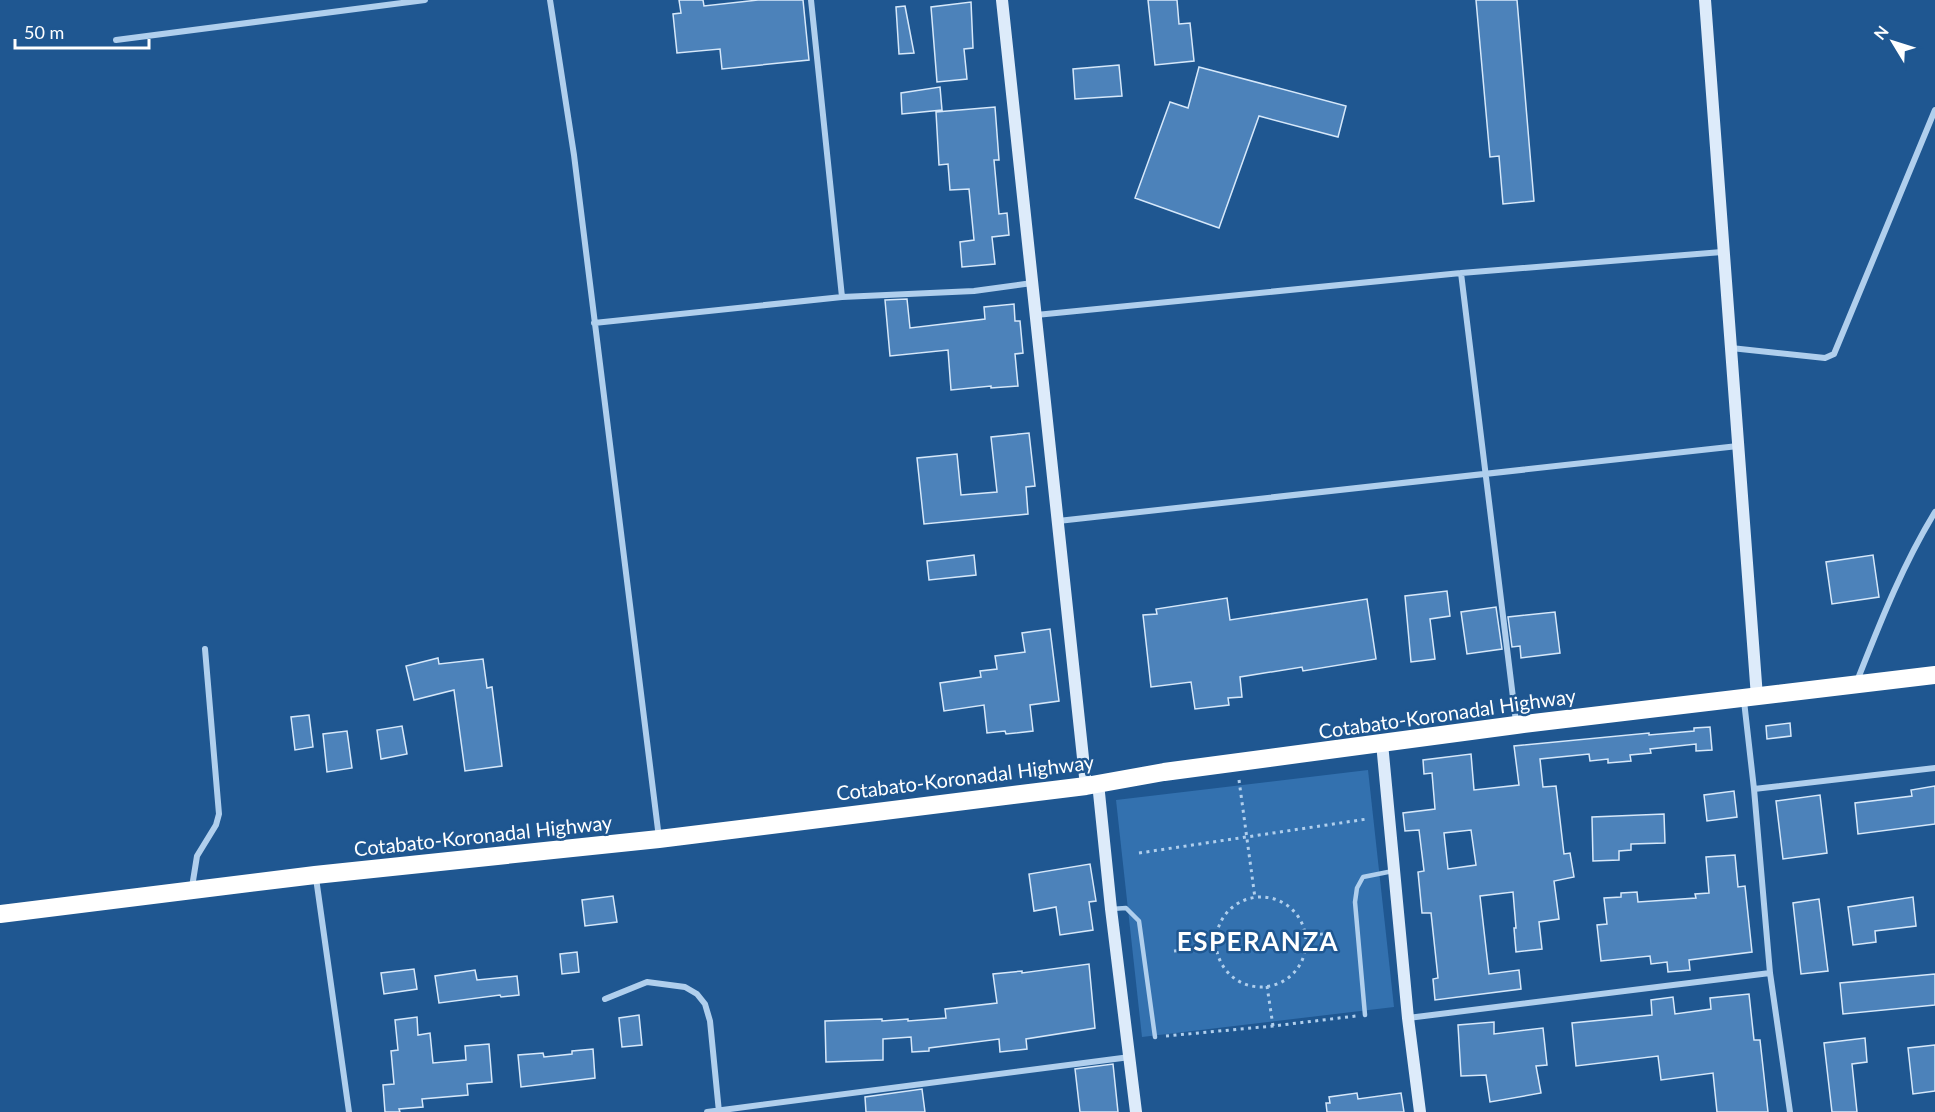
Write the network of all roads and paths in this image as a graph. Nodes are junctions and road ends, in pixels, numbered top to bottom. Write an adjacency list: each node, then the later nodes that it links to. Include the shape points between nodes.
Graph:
1 (424, 0): 6 (street)
2 (550, 0): 13 (street)
3 (811, 0): 11 (street)
4 (1002, 0): 10 (street)
5 (1705, 0): 8 (street)
6 (116, 40)
7 (1935, 110): 14 (street, via 1834,354 1825,358)
8 (1722, 252): 9 (street); 14 (street)
9 (1461, 273): 12 (street); 16 (street)
10 (1032, 283): 11 (street, via 974,291); 12 (street)
11 (842, 297): 13 (street)
12 (1035, 315): 18 (street)
13 (594, 323): 31 (street)
14 (1730, 348): 15 (street)
15 (1738, 446): 16 (street); 22 (street)
16 (1485, 475): 18 (street); 23 (street)
17 (1935, 512): 21 (street, via 1901,572)
18 (1058, 521): 27 (street)
19 (205, 649): 35 (street, via 219,814 197,856)
20 (1935, 675): 21 (highway, Cotabato-Koronadal Highway)
21 (1856, 685): 22 (highway, Cotabato-Koronadal Highway)
22 (1750, 697): 23 (highway, Cotabato-Koronadal Highway); 28 (street)
23 (1516, 725): 24 (highway, Cotabato-Koronadal Highway)
24 (1382, 743): 25 (highway, Cotabato-Koronadal Highway); 33 (street)
25 (1236, 764): 27 (highway, Cotabato-Koronadal Highway); 30 (path)
26 (1935, 768): 28 (street)
27 (1092, 785): 31 (highway, Cotabato-Koronadal Highway); 37 (street)
28 (1755, 789): 43 (street)
29 (1367, 819): 30 (path)
30 (1247, 837): 32 (path); 36 (path)
31 (659, 838): 34 (highway, Cotabato-Koronadal Highway)
32 (1139, 853)
33 (1393, 871): 46 (lane, via 1363,877 1357,888); 47 (street)
34 (315, 875): 35 (highway, Cotabato-Koronadal Highway); 52 (street)
35 (192, 891): 38 (highway, Cotabato-Koronadal Highway)
36 (1255, 898): 40 (path, via 1266,897 1288,906); 41 (path, via 1225,914)
37 (1111, 909): 49 (lane, via 1126,908 1139,921); 50 (street)
38 (0, 914)
39 (1332, 933): 40 (path)
40 (1305, 936): 44 (path, via 1305,950 1292,974)
41 (1216, 947): 42 (path); 44 (path, via 1229,974 1247,985)
42 (1174, 951)
43 (1770, 974): 47 (street); 56 (street)
44 (1267, 986): 48 (path)
45 (605, 999): 51 (street, via 647,982 685,987 697,994 710,1021)
46 (1365, 1015): 48 (path)
47 (1408, 1018): 55 (street)
48 (1273, 1026): 49 (path)
49 (1155, 1037)
50 (1131, 1057): 51 (street); 54 (street)
51 (719, 1111): 53 (street)
52 (349, 1112)
53 (707, 1112)
54 (1136, 1112)
55 (1420, 1112)
56 (1790, 1112)

